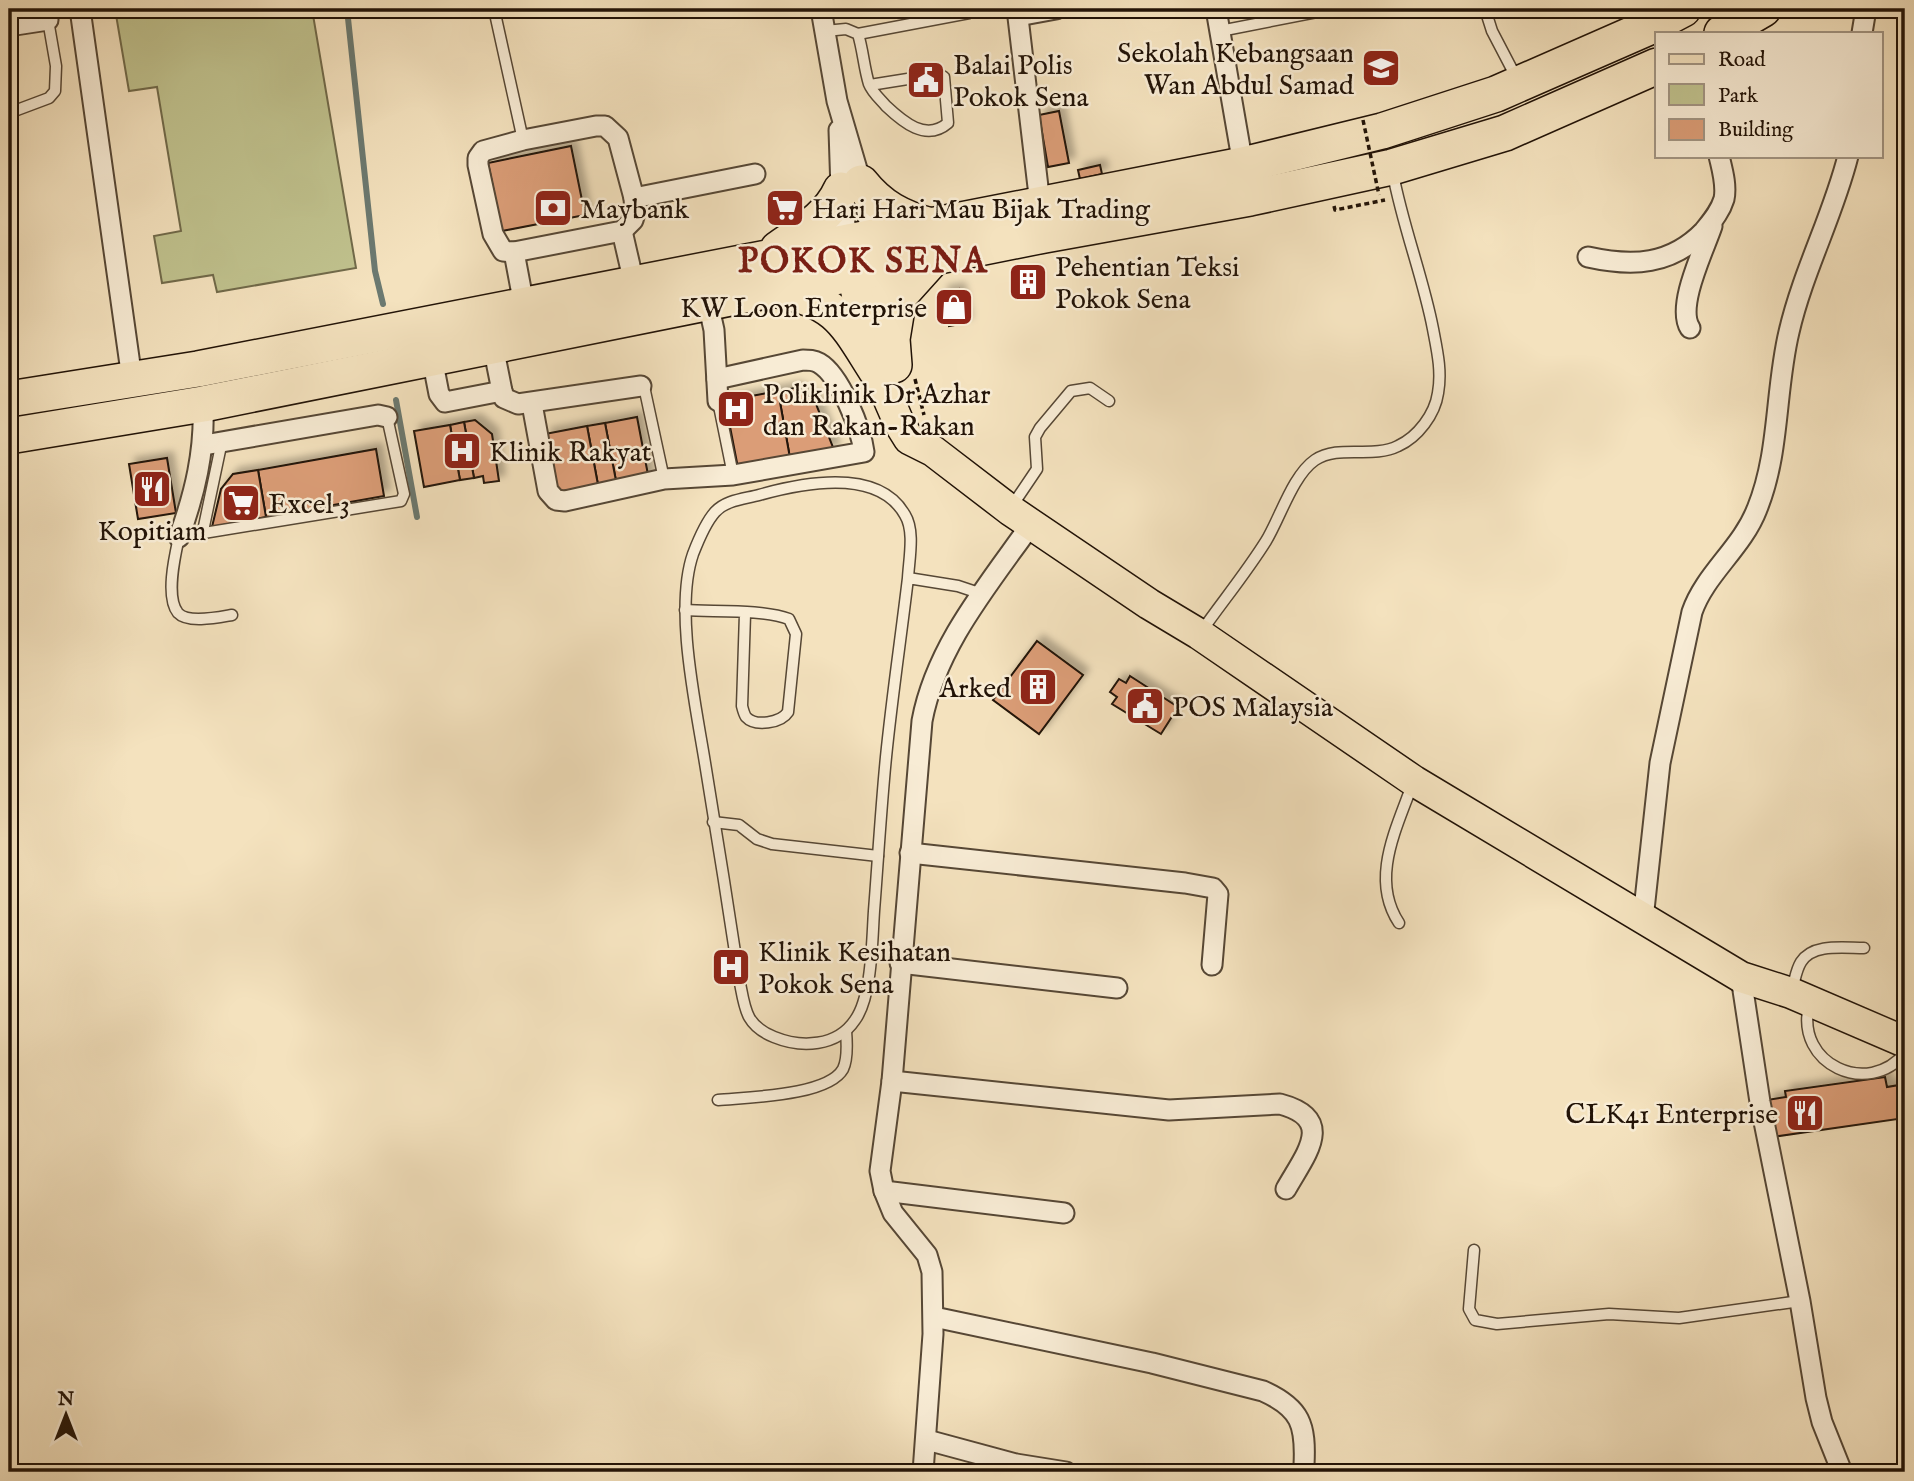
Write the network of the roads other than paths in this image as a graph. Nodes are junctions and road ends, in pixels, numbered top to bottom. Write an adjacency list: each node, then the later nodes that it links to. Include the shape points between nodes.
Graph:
1 (80, 9): 47 (street)
2 (494, 9): 24 (lane)
3 (821, 9): 15 (street)
4 (1056, 9): 11 (street)
5 (1216, 9): 16 (street)
6 (1332, 9): 16 (lane)
7 (1485, 9): 21 (lane, via 1501,50)
8 (1683, 9): 21 (highway)
9 (1763, 9): 17 (highway)
10 (1866, 9): 18 (street)
11 (1018, 12): 32 (street)
12 (969, 13): 19 (lane)
13 (47, 14): 14 (street); 23 (lane, via 56,66 55,91 49,98)
14 (9, 26)
15 (825, 31): 19 (lane, via 845,29); 30 (street)
16 (1220, 31): 27 (street)
17 (1725, 32)
18 (1862, 32)
19 (858, 34): 22 (lane)
20 (1655, 67): 29 (highway)
21 (1521, 83): 27 (highway, via 1382,131)
22 (870, 85): 22 (lane, via 915,129 926,132 948,123 944,77 939,74)
23 (9, 113)
24 (523, 140): 31 (street, via 605,126 618,138); 36 (street, via 483,150 478,158 493,234 503,251)
25 (1720, 158): 33 (street, via 1724,198)
26 (1847, 158): 74 (street, via 1789,333 1765,486 1756,512 1698,594 1692,612 1660,763)
27 (1243, 165): 32 (highway)
28 (755, 174): 31 (street)
29 (1389, 184): 35 (highway, via 1250,198); 69 (lane, via 1430,312 1440,363 1432,412 1419,431 1400,446 1364,454 1331,453 1315,460 1303,472 1266,541)
30 (851, 186): 35 (highway, via 909,220); 37 (street); 39 (highway)
31 (634, 198): 34 (street, via 633,220)
32 (1040, 204): 35 (highway)
33 (1715, 219): 38 (street, via 1679,252 1660,258 1627,264); 43 (street, via 1688,297 1685,314)
34 (622, 231): 36 (street); 40 (street)
35 (933, 242): 37 (highway); 46 (highway, via 899,296 892,339)
36 (514, 252): 42 (street)
37 (862, 255): 39 (highway); 46 (main road)
38 (1588, 257)
39 (770, 273): 40 (highway); 41 (highway); 46 (highway, via 841,317)
40 (634, 283): 42 (highway)
41 (708, 303): 44 (highway); 48 (street)
42 (524, 305): 47 (highway)
43 (1690, 328)
44 (493, 346): 45 (highway); 50 (street)
45 (432, 358): 50 (street, via 445,402); 54 (highway)
46 (895, 369): 61 (main road, via 899,423 909,439 933,451)
47 (132, 379): 51 (highway)
48 (717, 379): 52 (street); 59 (street, via 813,360 842,392 863,439 864,452)
49 (641, 386): 55 (street); 60 (lane)
50 (502, 391): 55 (street, via 511,402)
51 (9, 399)
52 (718, 401): 59 (lane)
53 (1109, 401): 61 (lane, via 1090,388 1071,391 1035,437 1037,469)
54 (203, 404): 57 (highway); 58 (street)
55 (532, 404): 60 (street, via 548,491 556,500)
56 (387, 417): 58 (street); 62 (lane, via 404,494 401,501)
57 (9, 436)
58 (213, 443): 62 (lane); 63 (street)
59 (733, 475): 60 (street)
60 (664, 480)
61 (1021, 516): 65 (street); 69 (main road)
62 (203, 531): 63 (lane)
63 (179, 537): 68 (lane, via 172,586 178,613 196,619)
64 (908, 578): 65 (lane); 66 (lane, via 910,533 898,504 880,491 852,483 806,485 727,503 714,512 694,554); 73 (lane)
65 (982, 594): 72 (street, via 953,638 927,696)
66 (685, 610): 67 (lane); 71 (lane)
67 (745, 614): 67 (lane, via 779,615 789,619 796,634 788,712 775,722 744,716)
68 (232, 615)
69 (1199, 634): 70 (main road)
70 (1414, 781): 74 (main road); 75 (lane, via 1391,842 1385,876 1389,908)
71 (713, 822): 73 (lane, via 739,825 772,844); 82 (lane, via 752,1026 785,1042 807,1045)
72 (910, 853): 77 (street); 78 (street, via 1213,888 1218,894)
73 (878, 856): 82 (lane, via 863,1006)
74 (1643, 919): 79 (main road)
75 (1399, 923)
76 (1864, 948): 81 (lane, via 1811,952 1800,963)
77 (900, 963): 80 (street); 85 (street)
78 (1212, 965)
79 (1741, 977): 81 (main road); 91 (street)
80 (1118, 988)
81 (1800, 997): 83 (main road); 84 (lane, via 1814,1046 1839,1070 1874,1073)
82 (846, 1031): 86 (lane, via 844,1068 834,1080 810,1088)
83 (1905, 1042)
84 (1905, 1053)
85 (892, 1081): 87 (street, via 1169,1110 1280,1104 1297,1108 1312,1124 1313,1139); 88 (street, via 880,1171)
86 (718, 1100)
87 (1286, 1189)
88 (884, 1191): 89 (street); 92 (street, via 893,1213 927,1255)
89 (1064, 1213)
90 (1474, 1250): 91 (lane, via 1469,1308 1475,1320 1497,1324 1609,1314 1679,1318)
91 (1800, 1301): 97 (street, via 1822,1423)
92 (934, 1317): 93 (street); 94 (street, via 1263,1391 1291,1407 1301,1421 1306,1438)
93 (927, 1440): 95 (street); 96 (street)
94 (1304, 1465)
95 (923, 1472)
96 (1066, 1472)
97 (1842, 1472)

